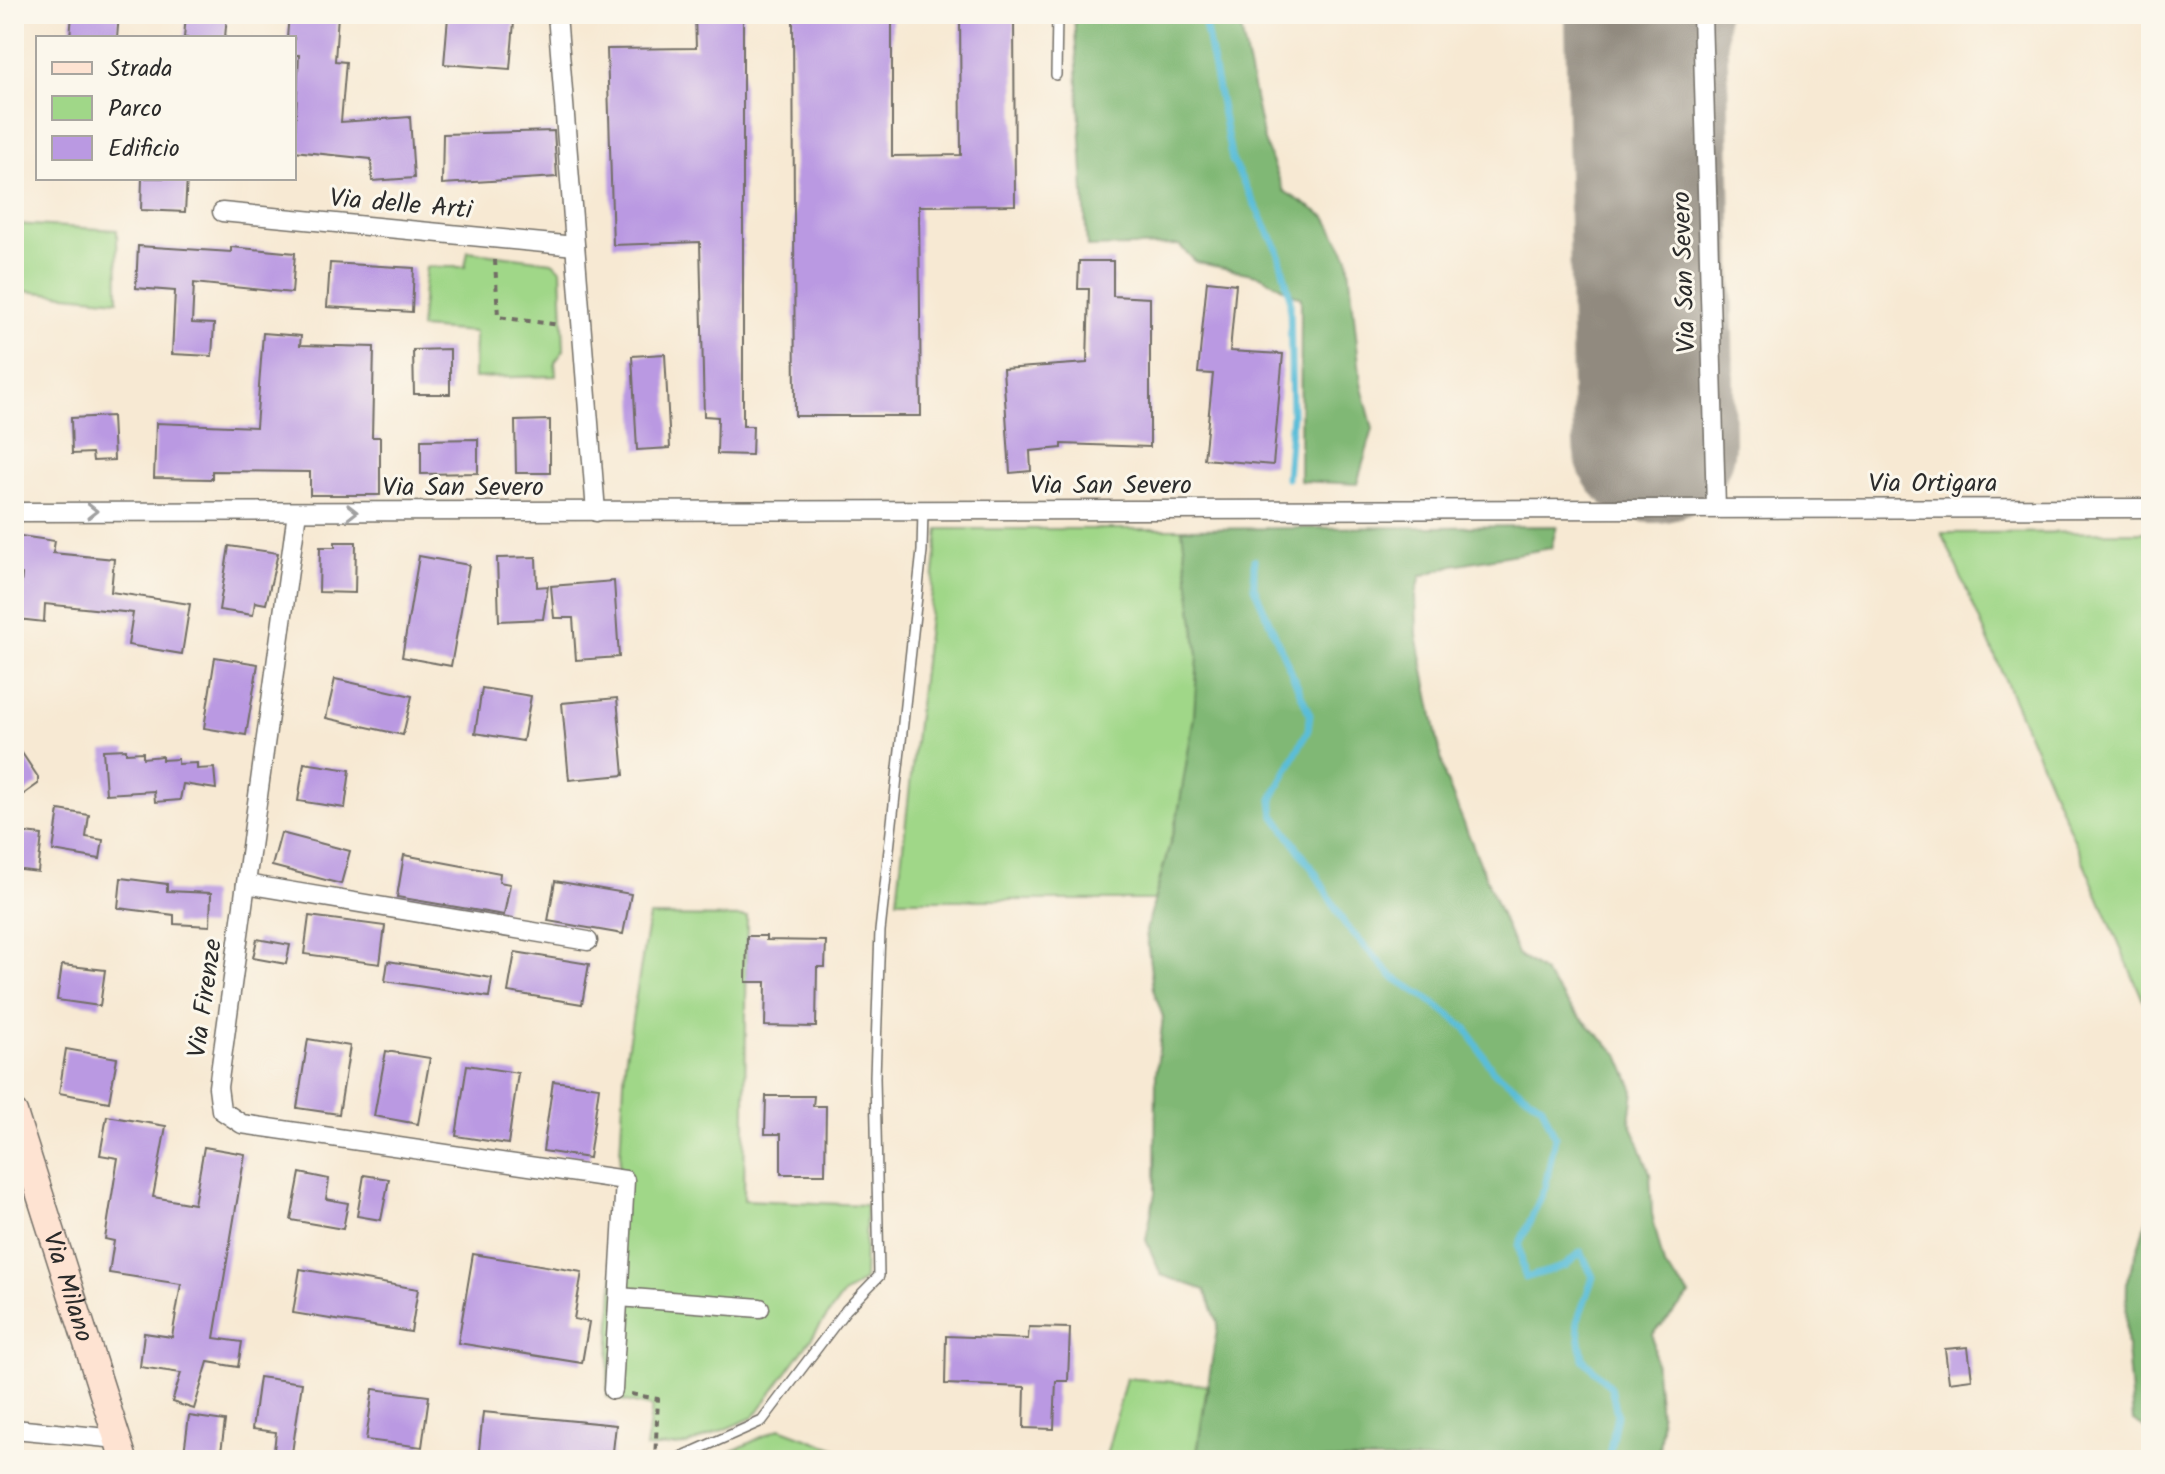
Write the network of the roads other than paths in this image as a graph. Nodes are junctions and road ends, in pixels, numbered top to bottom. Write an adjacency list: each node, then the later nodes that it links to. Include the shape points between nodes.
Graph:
1 (557, 14): 6 (street)
2 (1057, 14): 4 (lane)
3 (1702, 14): 7 (street, Via San Severo)
4 (1056, 75)
5 (222, 212): 6 (street, Via delle Arti)
6 (575, 246): 12 (street)
7 (1716, 507): 8 (street, Via Ortigara); 9 (street, Via San Severo)
8 (2151, 508)
9 (923, 510): 12 (street, Via San Severo); 21 (lane, via 880,931 875,1077 879,1276 846,1310 762,1421)
10 (14, 512): 11 (street, Via San Severo, one-way to 11)
11 (297, 512): 12 (street, Via San Severo, one-way to 12); 13 (street, Via Firenze)
12 (596, 512)
13 (246, 884): 14 (street); 16 (street, Via Firenze, via 218,1087 221,1110 242,1124 625,1180)
14 (588, 941)
15 (14, 1113): 20 (street, Via Milano)
16 (619, 1297): 17 (street); 18 (street)
17 (760, 1308)
18 (613, 1390)
19 (14, 1429): 20 (street)
20 (121, 1450)
21 (674, 1460)

